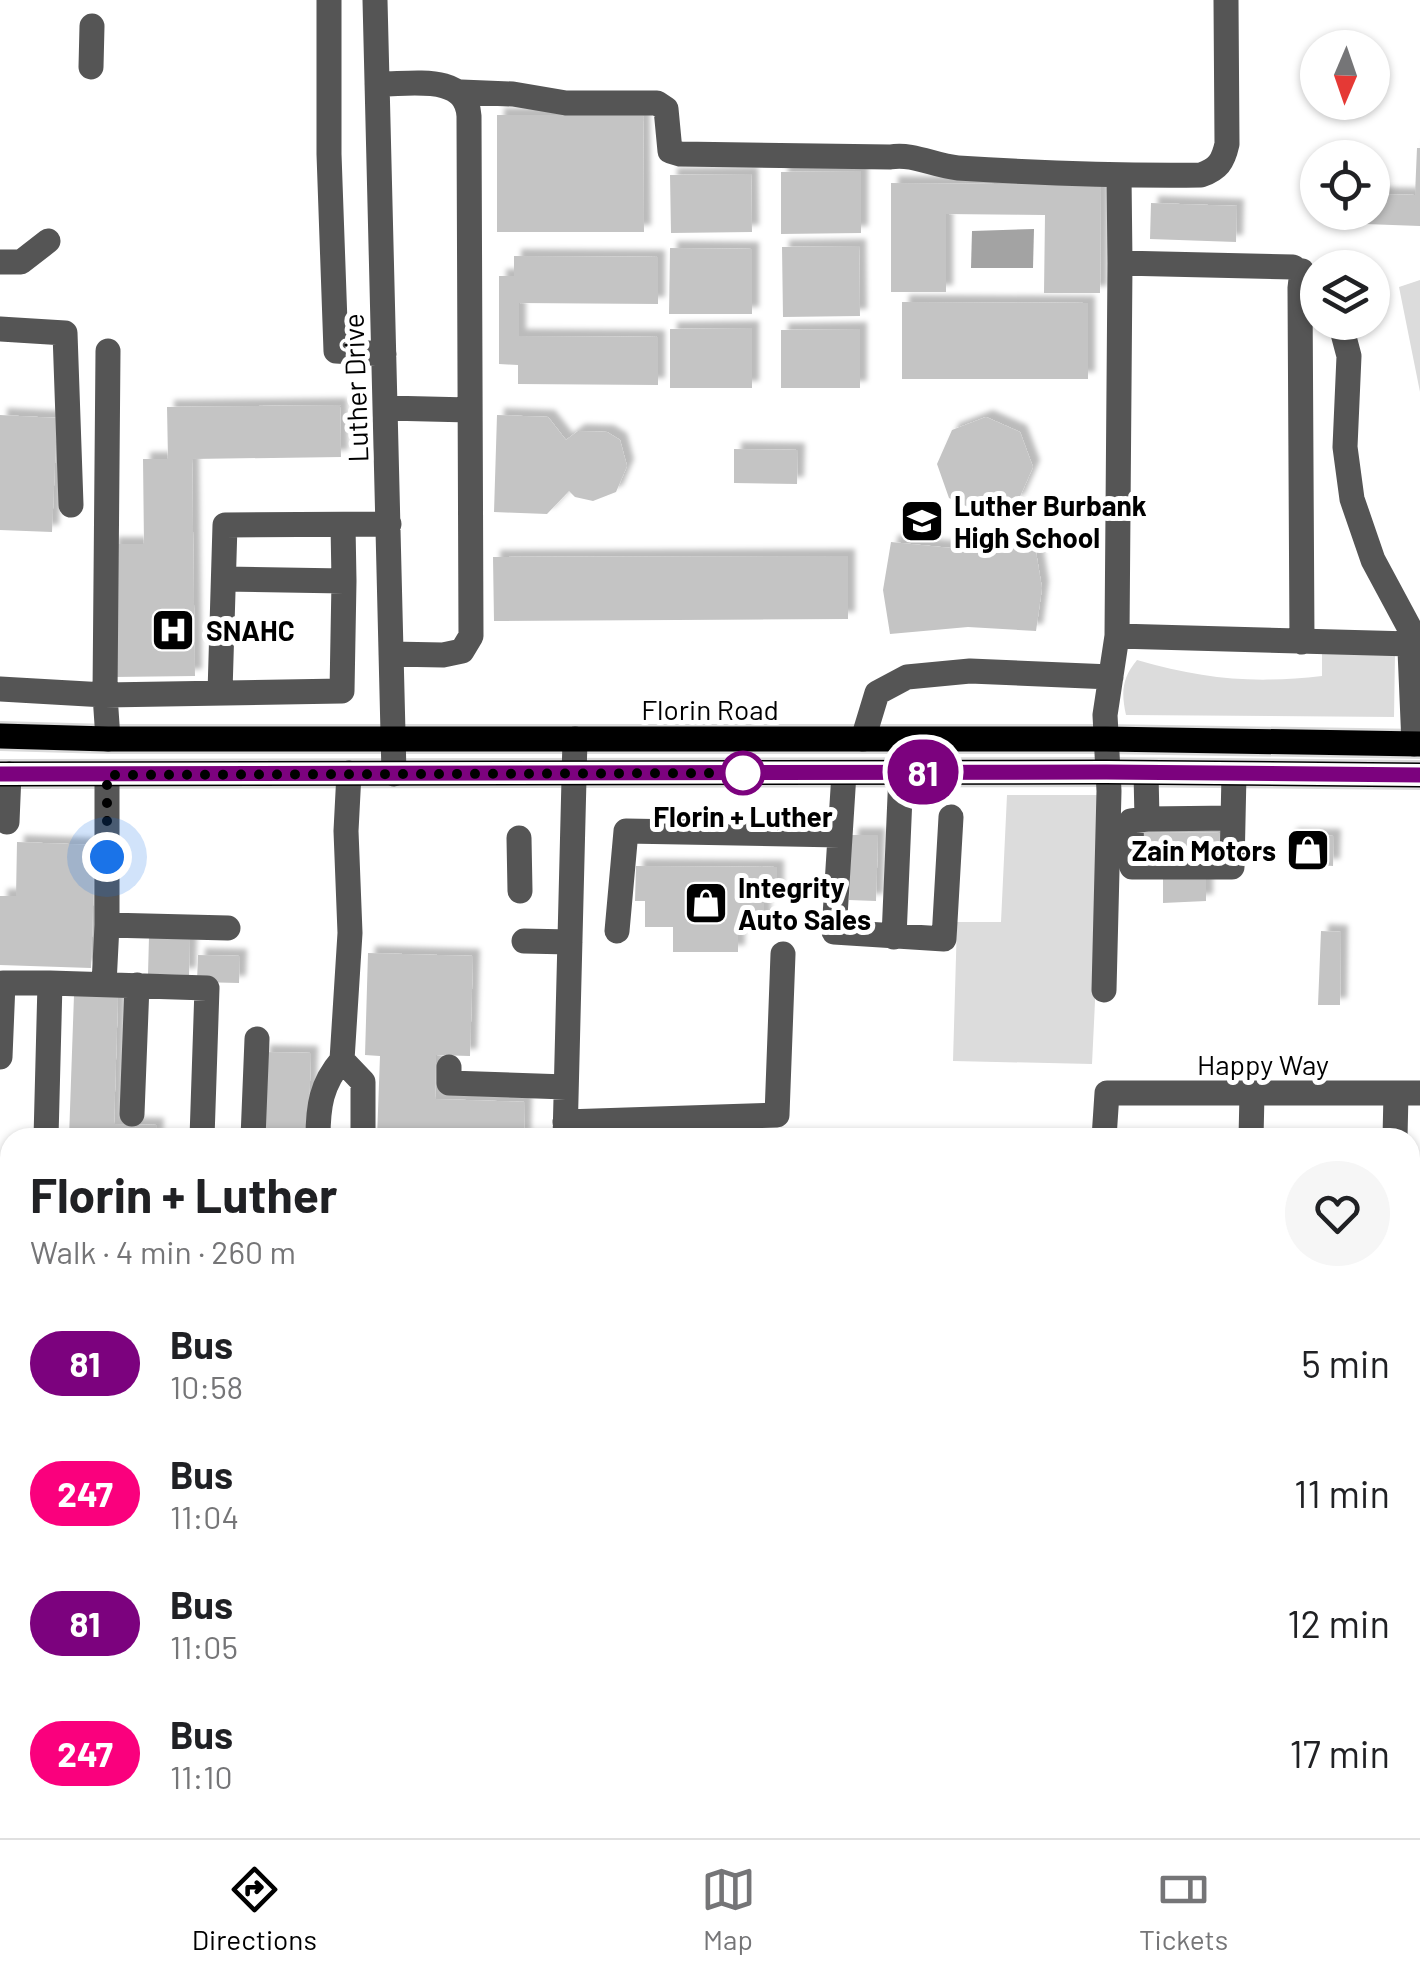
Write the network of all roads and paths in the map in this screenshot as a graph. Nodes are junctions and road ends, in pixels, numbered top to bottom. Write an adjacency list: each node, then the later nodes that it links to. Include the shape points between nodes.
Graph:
1 (328, 0): 17 (street, via 336,351)
2 (375, 0): 6 (street, Luther Drive)
3 (1226, 0): 8 (street, via 1224,160 1201,176)
4 (92, 26): 5 (street)
5 (91, 68)
6 (377, 84): 7 (street, via 449,85); 17 (street, Luther Drive)
7 (461, 92): 8 (street, via 566,103 657,103 666,109 670,151 680,154 907,154 938,166); 19 (street, via 469,116)
8 (1118, 176): 11 (street)
9 (48, 241): 10 (street, via 21,262)
10 (0, 262)
11 (1120, 262): 12 (street); 25 (street)
12 (1300, 271)
13 (0, 328): 20 (street, via 65,333)
14 (1300, 340): 26 (street)
15 (1345, 340): 27 (street, via 1352,500 1373,560 1410,627)
16 (108, 351): 32 (street)
17 (384, 354): 18 (street, Luther Drive)
18 (386, 408): 19 (street); 22 (street, Luther Drive)
19 (470, 410): 28 (street, via 471,636 462,651 442,656)
20 (72, 505)
21 (343, 524): 22 (street); 23 (street, via 224,525); 24 (street)
22 (389, 524): 28 (street, Luther Drive)
23 (224, 579): 24 (street); 31 (street)
24 (344, 581): 31 (street, via 342,691)
25 (1117, 636): 26 (street); 29 (street)
26 (1302, 642): 27 (street)
27 (1411, 644): 39 (street)
28 (392, 654): 34 (street, Luther Drive)
29 (1111, 677): 37 (street, via 907,677 877,693); 38 (street)
30 (0, 689): 32 (street)
31 (220, 692): 32 (street)
32 (106, 695): 36 (street)
33 (0, 736): 36 (main road, Florin Road)
34 (392, 738): 35 (main road, Florin Road); 36 (main road, Florin Road); 46 (street, Luther Drive)
35 (575, 738): 37 (main road, Florin Road); 47 (street)
36 (108, 739)
37 (863, 739): 38 (main road, Florin Road)
38 (1106, 739): 39 (main road, Florin Road); 41 (street)
39 (1417, 744)
40 (901, 772): 41 (main road); 43 (main road); 61 (street)
41 (1106, 772): 42 (main road); 68 (street)
42 (1146, 772): 48 (main road); 53 (street)
43 (844, 773): 47 (main road); 55 (street)
44 (4, 774): 49 (main road); 54 (street)
45 (349, 774): 46 (main road); 49 (main road); 71 (street)
46 (394, 774): 47 (main road)
47 (575, 774): 63 (street)
48 (1234, 774): 50 (main road); 52 (street)
49 (107, 775): 58 (street)
50 (1420, 776)
51 (951, 818): 61 (street, via 944,940)
52 (1233, 818): 53 (street); 53 (street, via 1232,867 1132,867 1131,821)
53 (1146, 820)
54 (8, 822)
55 (840, 835): 60 (street, via 626,831); 61 (street, via 834,932)
56 (520, 838): 57 (street)
57 (520, 891)
58 (106, 925): 59 (street); 66 (street)
59 (228, 928)
60 (617, 931)
61 (894, 937)
62 (524, 941): 63 (street)
63 (570, 942): 73 (street)
64 (782, 954): 83 (street, via 777,1115)
65 (50, 983): 66 (street); 70 (street, via 3,984); 77 (street)
66 (104, 984): 67 (street)
67 (137, 985): 76 (street); 78 (street, via 207,988)
68 (1104, 990)
69 (257, 1039): 79 (street)
70 (0, 1056)
71 (342, 1060): 80 (street, via 318,1103); 81 (street, via 363,1082)
72 (449, 1067): 73 (street, via 449,1083)
73 (566, 1087): 82 (street)
74 (1408, 1093): 75 (street, Happy Way); 86 (street)
75 (1252, 1094): 84 (street, Happy Way, via 1107,1093); 85 (street)
76 (132, 1114)
77 (46, 1128)
78 (202, 1128)
79 (253, 1128)
80 (318, 1128)
81 (363, 1128)
82 (565, 1128)
83 (593, 1128)
84 (1105, 1128)
85 (1251, 1128)
86 (1397, 1128)

